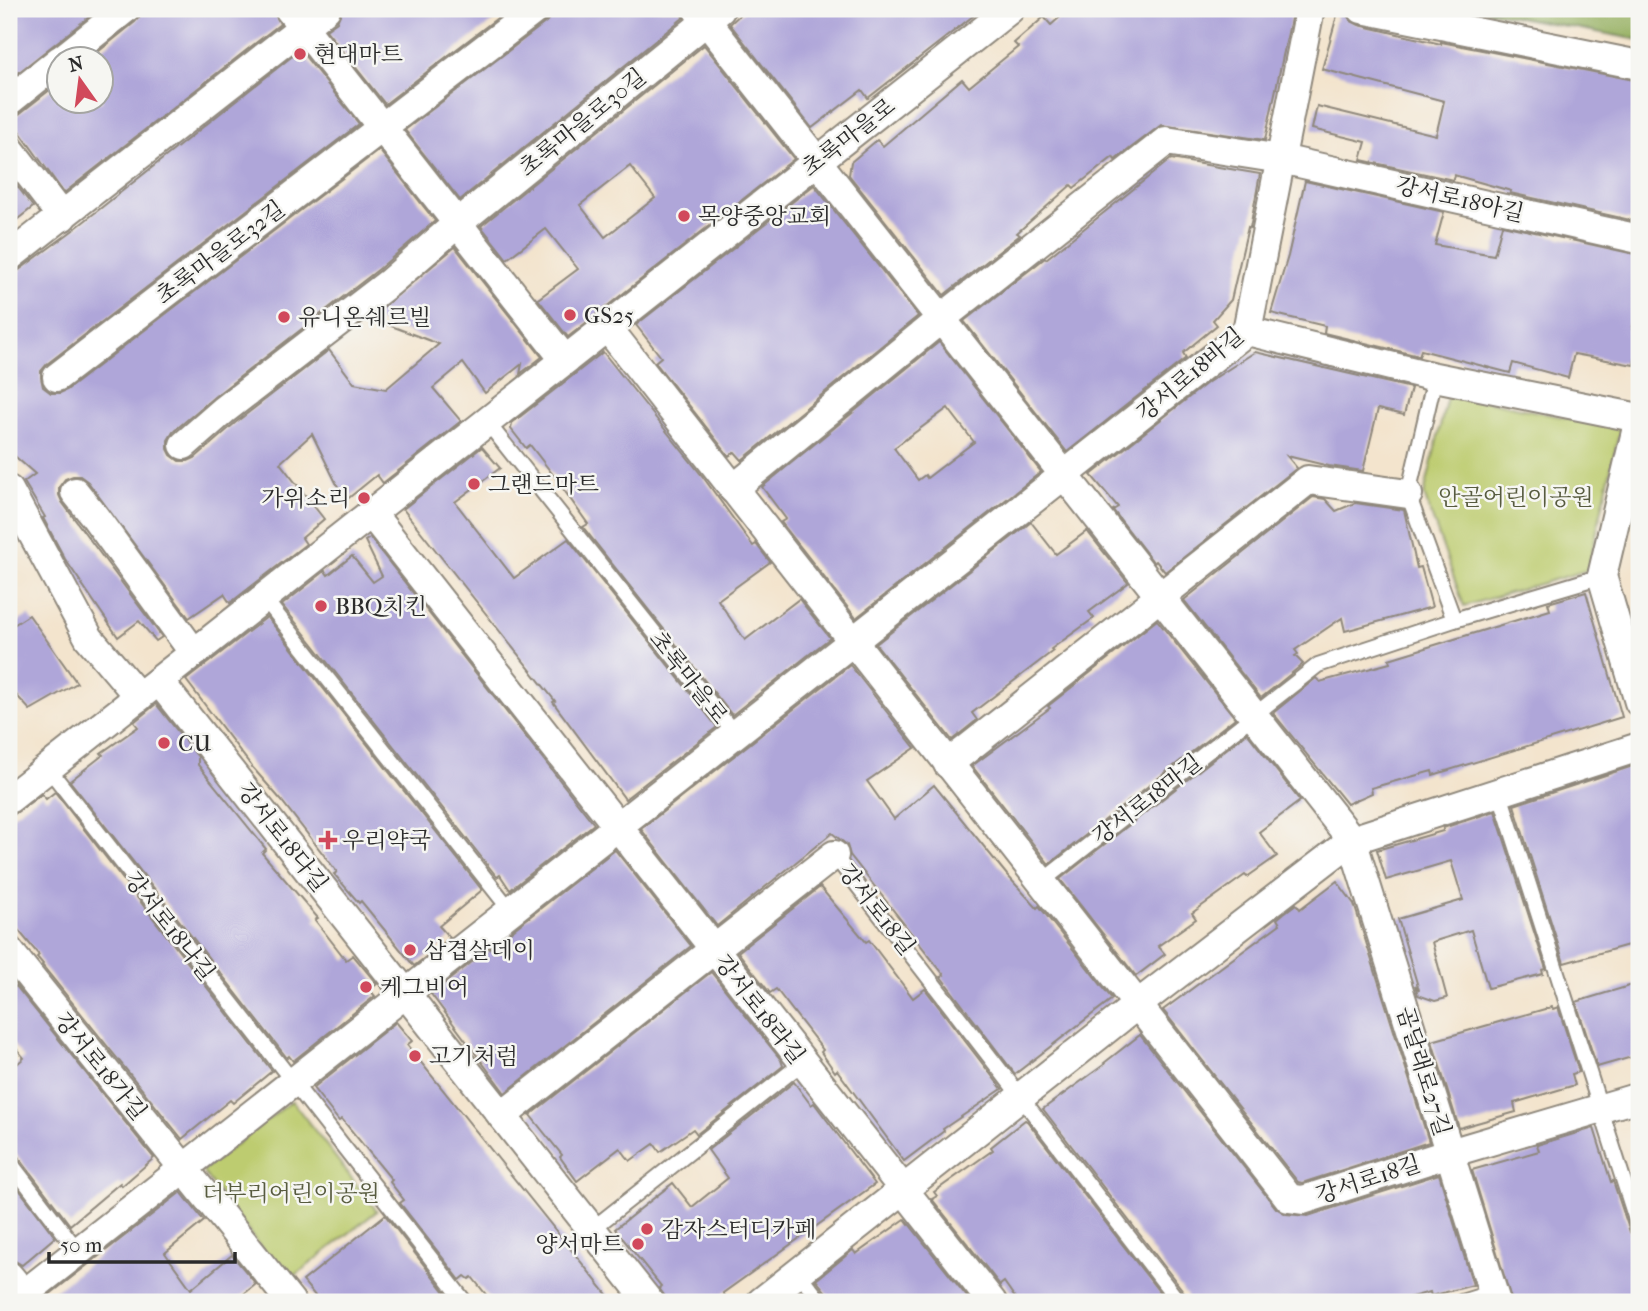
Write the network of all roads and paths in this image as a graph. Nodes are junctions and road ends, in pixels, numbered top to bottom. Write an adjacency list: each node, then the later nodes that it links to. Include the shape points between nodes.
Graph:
1 (124, 9): 9 (street)
2 (326, 9): 8 (street)
3 (536, 9): 13 (street)
4 (1010, 9): 16 (street, 초록마을로)
5 (1310, 9): 15 (street, 강서로18바길)
6 (1362, 9): 10 (street)
7 (708, 13): 16 (street, 초록마을로30길); 18 (street, 초록마을로30길)
8 (296, 18): 13 (street); 17 (street)
9 (78, 46)
10 (1639, 65)
11 (46, 71): 12 (street)
12 (9, 101)
13 (383, 127): 18 (street); 25 (street, 초록마을로32길)
14 (9, 148): 17 (street)
15 (1281, 159): 19 (street, 강서로18아길); 21 (street, via 1167,141); 23 (street, 강서로18바길)
16 (817, 161): 21 (street); 22 (street, 초록마을로)
17 (62, 217): 20 (street)
18 (458, 223): 24 (street); 29 (street)
19 (1639, 239)
20 (9, 257)
21 (942, 318): 30 (street); 31 (street)
22 (607, 327): 24 (street, 초록마을로); 31 (street)
23 (1247, 331): 26 (street); 30 (street, 강서로18바길)
24 (565, 360): 28 (street, 초록마을로)
25 (57, 377)
26 (1435, 377): 27 (street); 34 (lane)
27 (1639, 418): 36 (street)
28 (487, 422): 35 (street, 초록마을로); 45 (lane, 초록마을로)
29 (184, 445)
30 (1065, 475): 37 (street); 40 (street)
31 (733, 489): 40 (street)
32 (9, 490): 42 (street, via 89,638)
33 (75, 492): 41 (street)
34 (1408, 494): 37 (street, via 1308,480); 39 (lane)
35 (372, 513): 38 (street, 초록마을로); 51 (street, 강서로18라길)
36 (1602, 576): 39 (lane); 43 (street)
37 (1161, 597): 44 (street); 47 (street)
38 (264, 598): 41 (street, 초록마을로); 55 (lane)
39 (1454, 620): 44 (lane, via 1318,665)
40 (853, 642): 45 (street); 47 (street)
41 (194, 653): 42 (street, 초록마을로)
42 (149, 689): 48 (street, 초록마을로); 58 (street, 강서로18다길)
43 (1639, 702)
44 (1254, 716): 52 (street); 54 (lane, 강서로18마길)
45 (735, 734): 51 (street)
46 (1639, 747): 49 (street)
47 (948, 764): 54 (street)
48 (48, 768): 50 (street, 초록마을로); 61 (lane, 강서로18나길)
49 (1499, 791): 52 (street); 64 (lane)
50 (9, 799)
51 (617, 827): 55 (street); 56 (street, 강서로18라길)
52 (1352, 840): 59 (street); 66 (street, 곰달래로27길)
53 (834, 855): 56 (street); 62 (lane, 강서로18길)
54 (1040, 883): 59 (street)
55 (511, 911): 58 (street)
56 (713, 949): 60 (street, 강서로18라길); 65 (street)
57 (12, 961): 68 (street, 강서로18가길)
58 (406, 994): 61 (street); 65 (street, 강서로18다길)
59 (1137, 1005): 62 (street); 66 (street, 강서로18길, via 1289,1198 1303,1200)
60 (802, 1063): 69 (street, 강서로18라길); 71 (lane)
61 (293, 1083): 68 (street); 77 (lane, 강서로18나길)
62 (1023, 1096): 69 (street); 82 (lane, 강서로18길)
63 (1639, 1097): 64 (street, 강서로18길)
64 (1601, 1108): 66 (street, 강서로18길); 70 (lane)
65 (502, 1116): 71 (street, 강서로18다길)
66 (1450, 1153): 76 (street, 곰달래로27길)
67 (9, 1161): 72 (lane)
68 (184, 1169): 72 (street); 75 (street, 강서로18가길)
69 (902, 1191): 73 (street); 81 (street)
70 (1639, 1229)
71 (592, 1230): 78 (street, 강서로18다길)
72 (78, 1251): 74 (street)
73 (798, 1273): 79 (street); 80 (lane)
74 (21, 1291)
75 (276, 1297)
76 (1495, 1297): 83 (lane)
77 (465, 1302)
78 (649, 1302)
79 (761, 1302)
80 (821, 1302)
81 (992, 1302)
82 (1180, 1302)
83 (1461, 1302)

